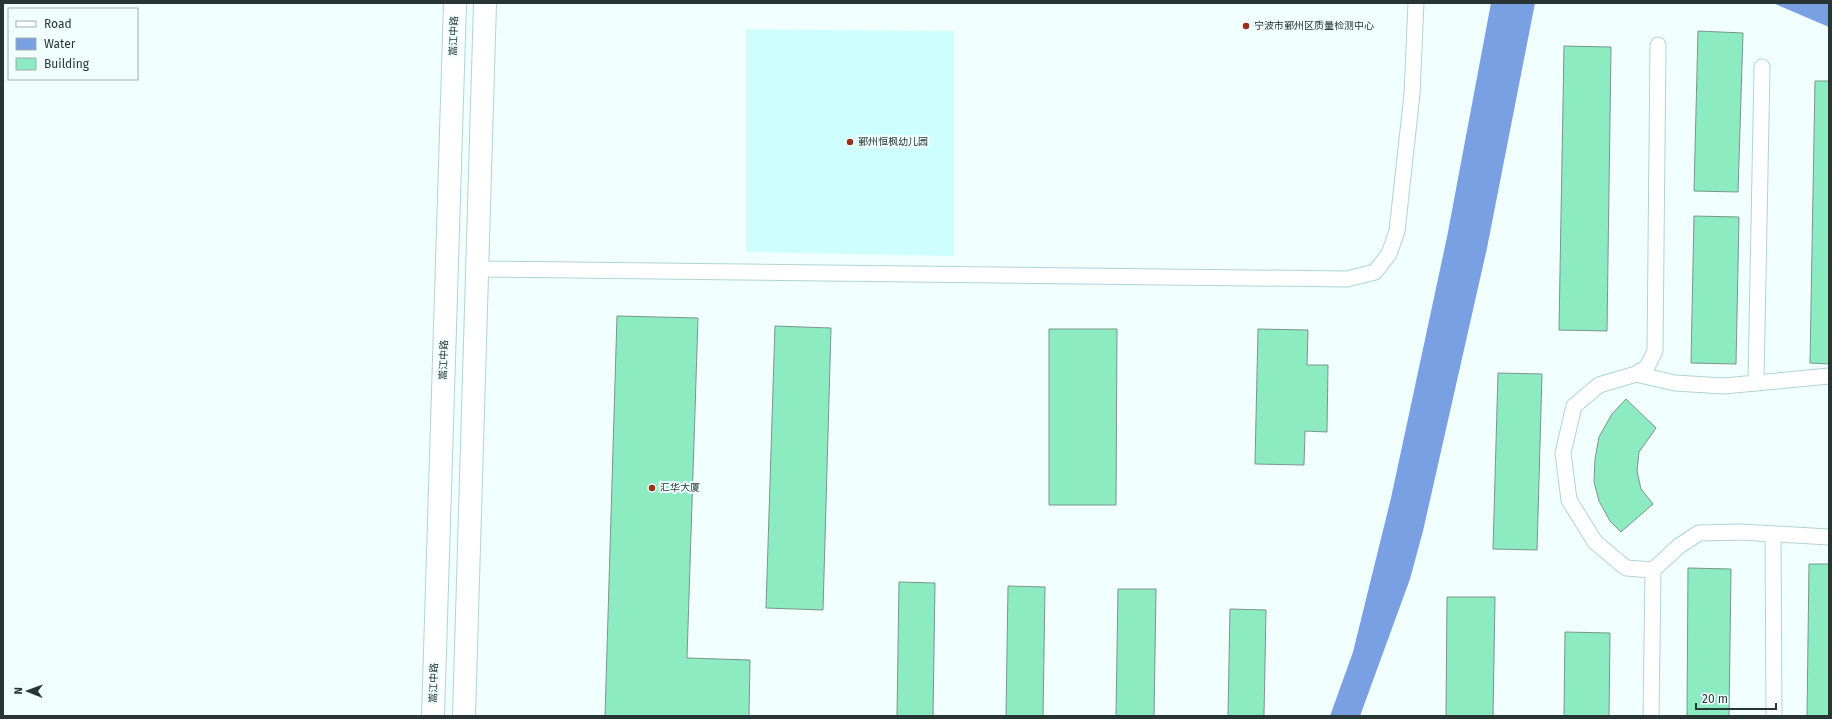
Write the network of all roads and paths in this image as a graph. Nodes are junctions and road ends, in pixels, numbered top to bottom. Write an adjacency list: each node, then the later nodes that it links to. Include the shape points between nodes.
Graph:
1 (455, 3): 13 (main road, 嵩江中路)
2 (485, 3): 6 (main road)
3 (1416, 3): 6 (lane, via 1412,94 1397,231 1389,254 1375,272 1347,279)
4 (1658, 45): 7 (lane, via 1655,351 1647,367)
5 (1762, 67): 9 (lane)
6 (478, 269): 14 (main road)
7 (1636, 374): 9 (lane, via 1675,383 1724,386); 12 (lane, via 1600,385 1574,406 1563,453 1569,500 1595,542 1626,568)
8 (1829, 376): 9 (lane)
9 (1756, 382)
10 (1773, 534): 11 (lane); 12 (lane, via 1699,534 1679,546); 16 (lane)
11 (1829, 537)
12 (1653, 570): 15 (lane)
13 (433, 716)
14 (464, 716)
15 (1651, 716)
16 (1774, 716)

